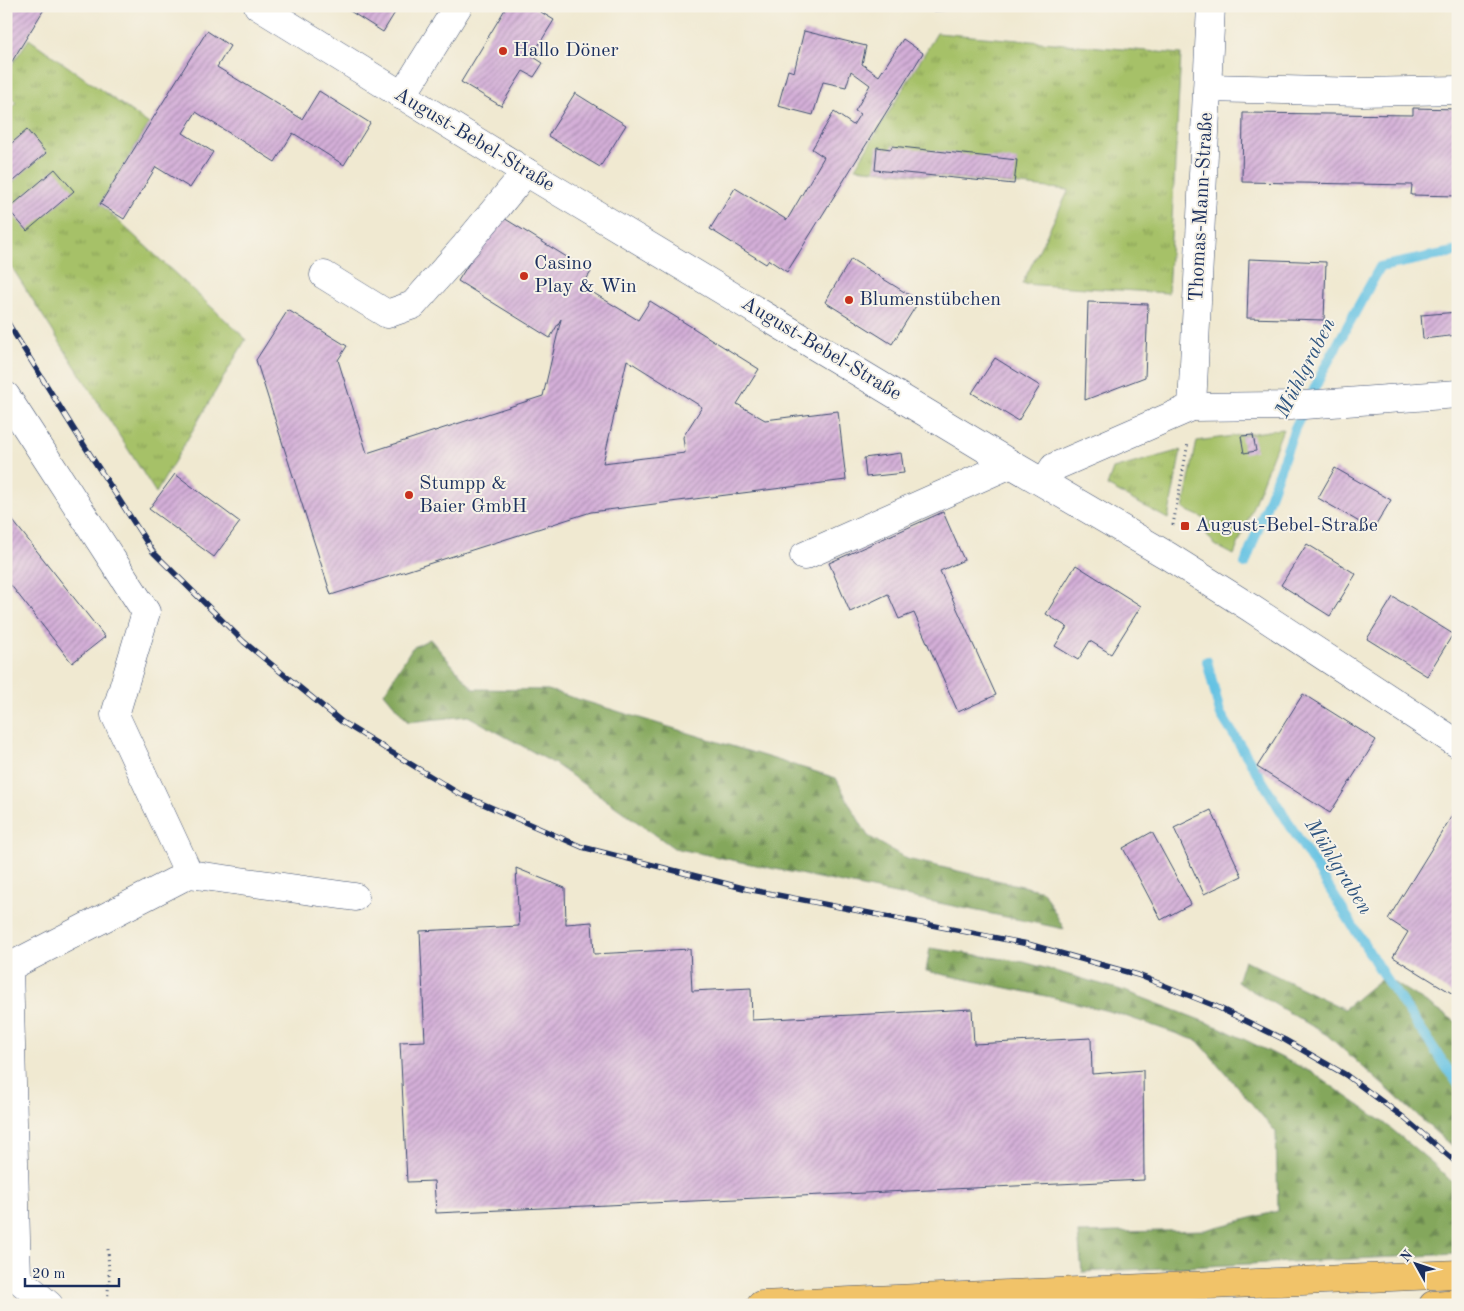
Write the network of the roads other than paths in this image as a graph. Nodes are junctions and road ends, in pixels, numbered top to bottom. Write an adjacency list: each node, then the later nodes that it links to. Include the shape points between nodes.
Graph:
1 (258, 6): 6 (street, August-Bebel-Straße)
2 (458, 6): 6 (street)
3 (1211, 6): 4 (street, Thomas-Mann-Straße)
4 (1208, 88): 5 (street, via 1362,92); 11 (street, Thomas-Mann-Straße)
5 (1458, 90)
6 (402, 96): 7 (street, August-Bebel-Straße)
7 (526, 172): 8 (street, via 414,305 387,314); 12 (street, August-Bebel-Straße)
8 (324, 275)
9 (1458, 394): 11 (street, via 1290,406)
10 (6, 396): 16 (street, via 146,612 115,715)
11 (1192, 407): 13 (street, via 1054,468)
12 (1011, 464): 13 (street, August-Bebel-Straße); 14 (street)
13 (1044, 483): 15 (street, August-Bebel-Straße, via 1249,607)
14 (804, 556)
15 (1458, 744)
16 (189, 874): 17 (street); 18 (street)
17 (355, 896)
18 (8, 967): 20 (street)
19 (1458, 1274): 23 (main road)
20 (12, 1283): 22 (street)
21 (1458, 1303): 24 (main road)
22 (49, 1305)
23 (761, 1305)
24 (1433, 1305)

